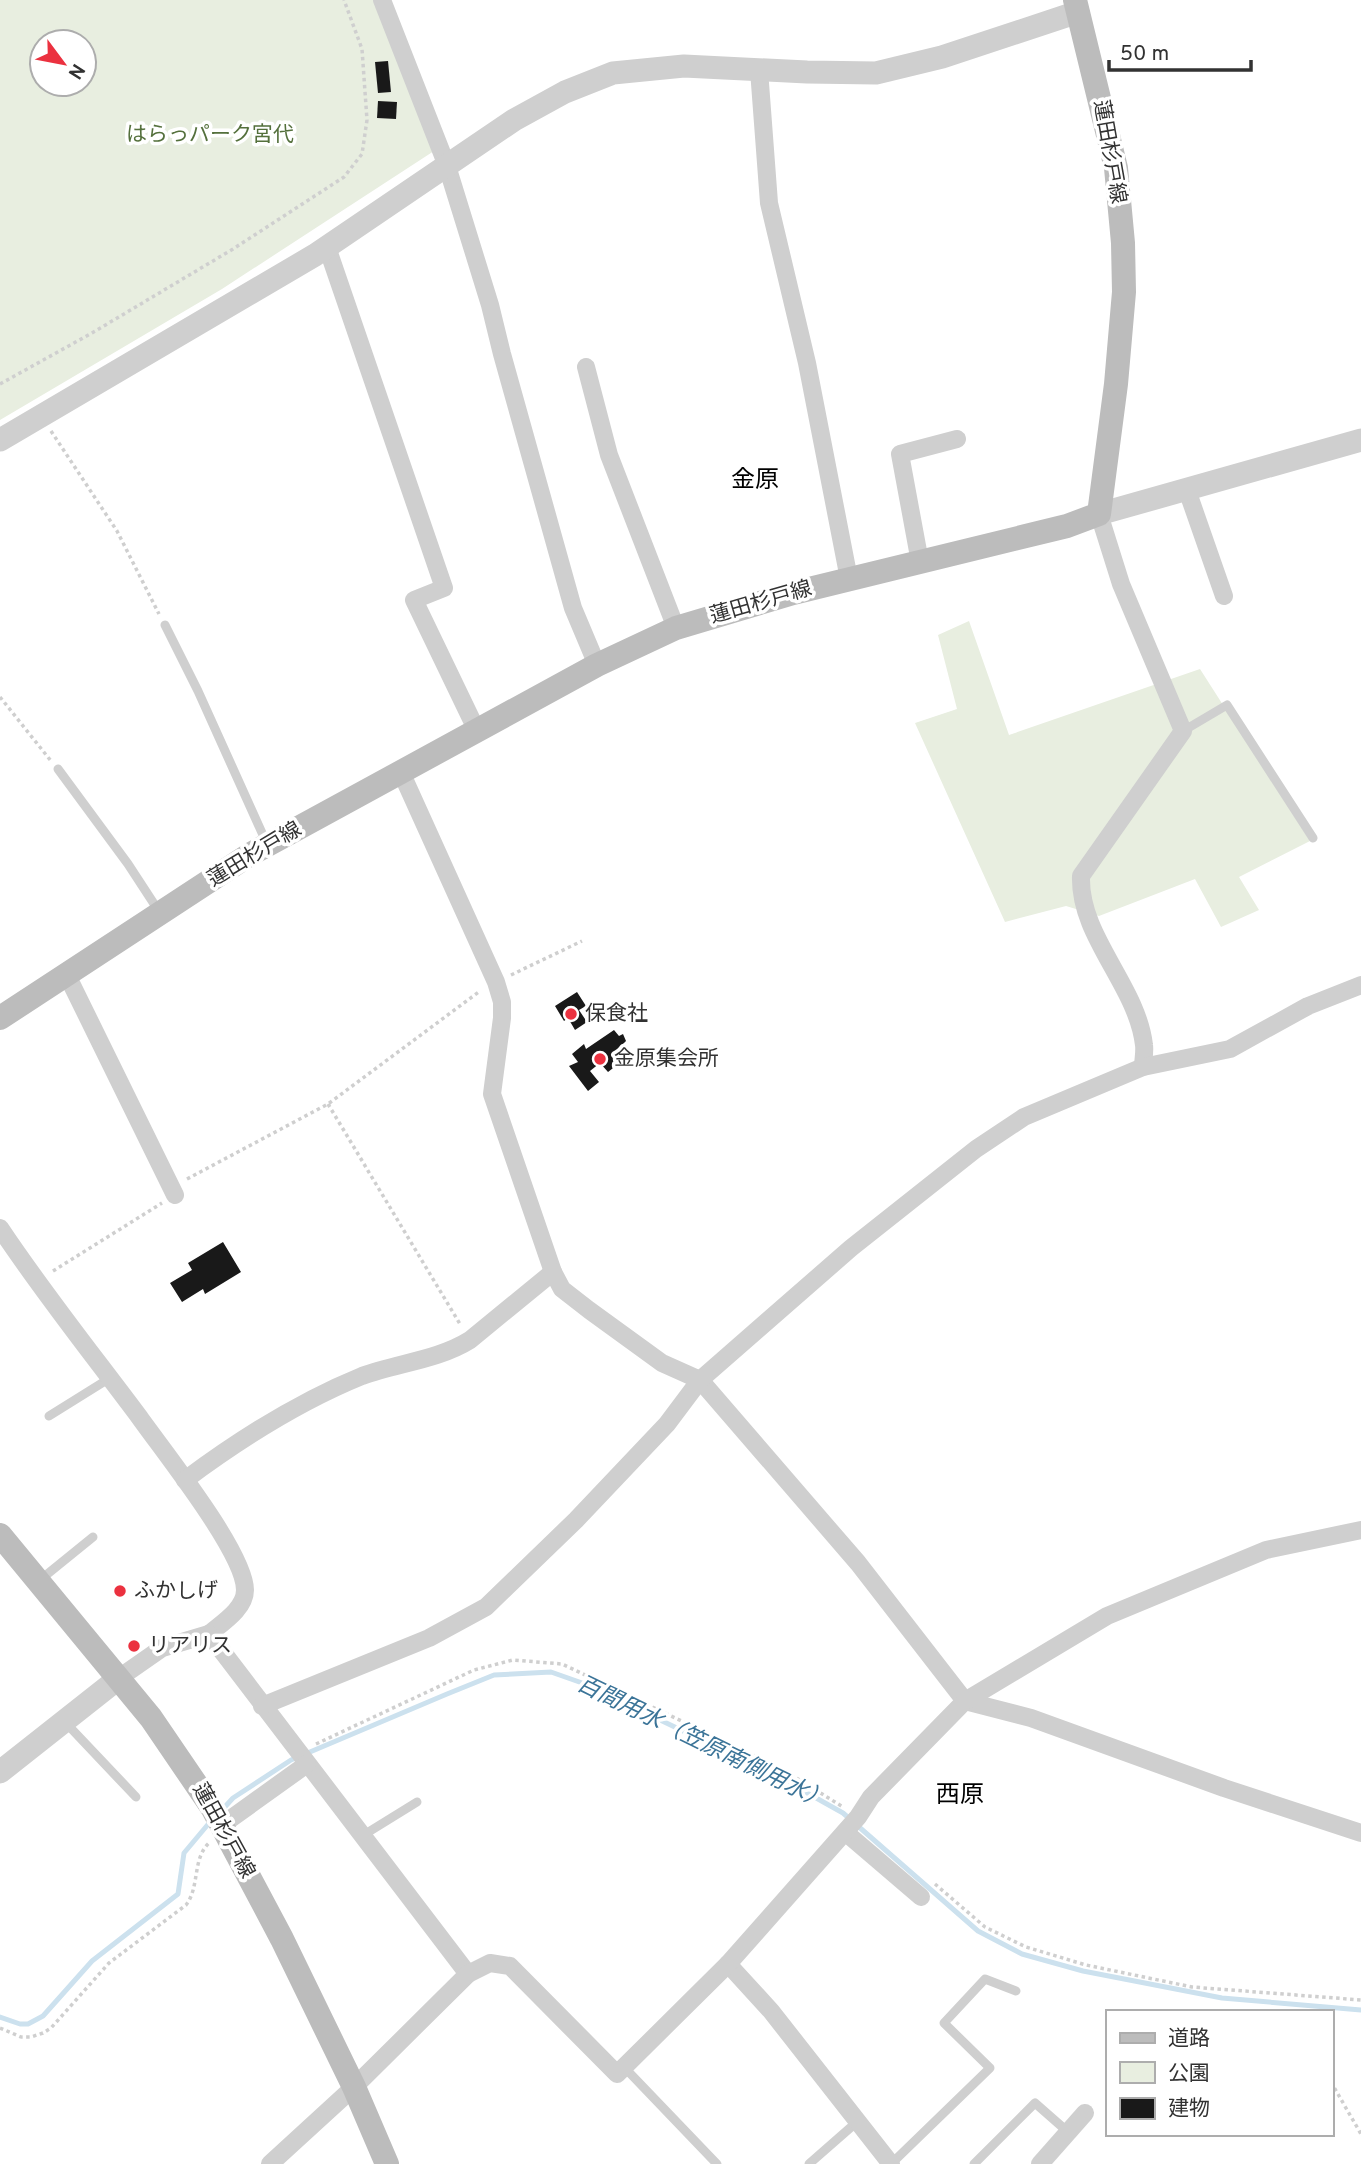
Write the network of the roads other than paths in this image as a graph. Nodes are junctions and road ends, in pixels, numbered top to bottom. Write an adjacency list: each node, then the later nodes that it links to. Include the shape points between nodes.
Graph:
1 (382, 0): 4 (street)
2 (1076, 6): 3 (street, via 942,57 876,73); 11 (main road, 蓮田杉戸線, via 1116,167 1123,243 1124,292)
3 (759, 70): 4 (street, via 684,66 613,73 514,120); 13 (street, via 769,203 807,363)
4 (447, 166): 5 (street); 17 (street, via 490,304 573,608)
5 (327, 247): 8 (street); 18 (street, via 444,588 414,600)
6 (586, 367): 16 (street, via 609,455)
7 (957, 439): 12 (street, via 900,454)
8 (0, 440)
9 (1361, 440): 10 (street)
10 (1187, 490): 11 (street); 14 (street)
11 (1099, 514): 12 (main road, 蓮田杉戸線); 19 (street, via 1121,584)
12 (920, 562): 13 (main road, 蓮田杉戸線)
13 (849, 579): 16 (main road, 蓮田杉戸線)
14 (1224, 596)
15 (165, 625): 23 (lane)
16 (676, 628): 17 (main road, 蓮田杉戸線)
17 (597, 664): 18 (main road, 蓮田杉戸線)
18 (477, 730): 21 (main road, 蓮田杉戸線)
19 (1183, 731): 22 (lane, via 1227,705); 28 (street, via 1081,876 1080,895 1140,1029)
20 (58, 769): 24 (lane)
21 (401, 772): 23 (main road, 蓮田杉戸線); 31 (street, via 496,982 502,1018 492,1094)
22 (1313, 838)
23 (268, 845): 24 (main road, 蓮田杉戸線)
24 (160, 914): 25 (main road, 蓮田杉戸線)
25 (67, 975): 27 (main road, 蓮田杉戸線); 29 (street)
26 (1361, 985): 28 (street, via 1308,1006 1230,1049)
27 (0, 1018)
28 (1143, 1067): 33 (street, via 1024,1117 975,1149 851,1248)
29 (174, 1191)
30 (0, 1228): 32 (street)
31 (553, 1272): 33 (street, via 562,1289 589,1310 662,1363); 35 (street, via 455,1349 343,1384 264,1426)
32 (110, 1378): 34 (lane); 35 (street)
33 (700, 1380): 42 (street, via 858,1563); 43 (street, via 667,1424 486,1607 429,1638)
34 (49, 1416)
35 (185, 1480): 40 (street, via 232,1550 244,1577 246,1594 239,1608)
36 (1361, 1530): 42 (street, via 1266,1550 1107,1616)
37 (0, 1535): 39 (main road, 蓮田杉戸線)
38 (93, 1537): 39 (lane)
39 (39, 1582): 41 (main road, 蓮田杉戸線)
40 (209, 1634): 41 (street, via 162,1648); 43 (street)
41 (119, 1678): 44 (street); 49 (main road, 蓮田杉戸線, via 182,1761)
42 (965, 1701): 50 (street, via 871,1797); 51 (street, via 1031,1718)
43 (262, 1706): 45 (street)
44 (64, 1721): 46 (street); 47 (lane)
45 (307, 1764): 49 (street); 52 (street)
46 (0, 1772)
47 (136, 1797)
48 (416, 1802): 52 (lane)
49 (223, 1828): 58 (main road, 蓮田杉戸線)
50 (845, 1832): 53 (street); 54 (street)
51 (1361, 1833)
52 (362, 1836): 55 (street)
53 (921, 1897)
54 (728, 1964): 57 (street); 60 (street)
55 (468, 1974): 57 (street, via 490,1963 510,1966 617,2074); 58 (street)
56 (1016, 1990): 66 (lane, via 985,1979 944,2023 990,2068)
57 (624, 2066): 64 (lane)
58 (354, 2087): 62 (street); 63 (main road, 蓮田杉戸線)
59 (1085, 2113): 61 (street)
60 (858, 2121): 65 (lane); 66 (street)
61 (1068, 2132): 67 (lane, via 1035,2103); 68 (street)
62 (273, 2163)
63 (387, 2164)
64 (717, 2164)
65 (809, 2164)
66 (891, 2164)
67 (974, 2164)
68 (1040, 2164)

